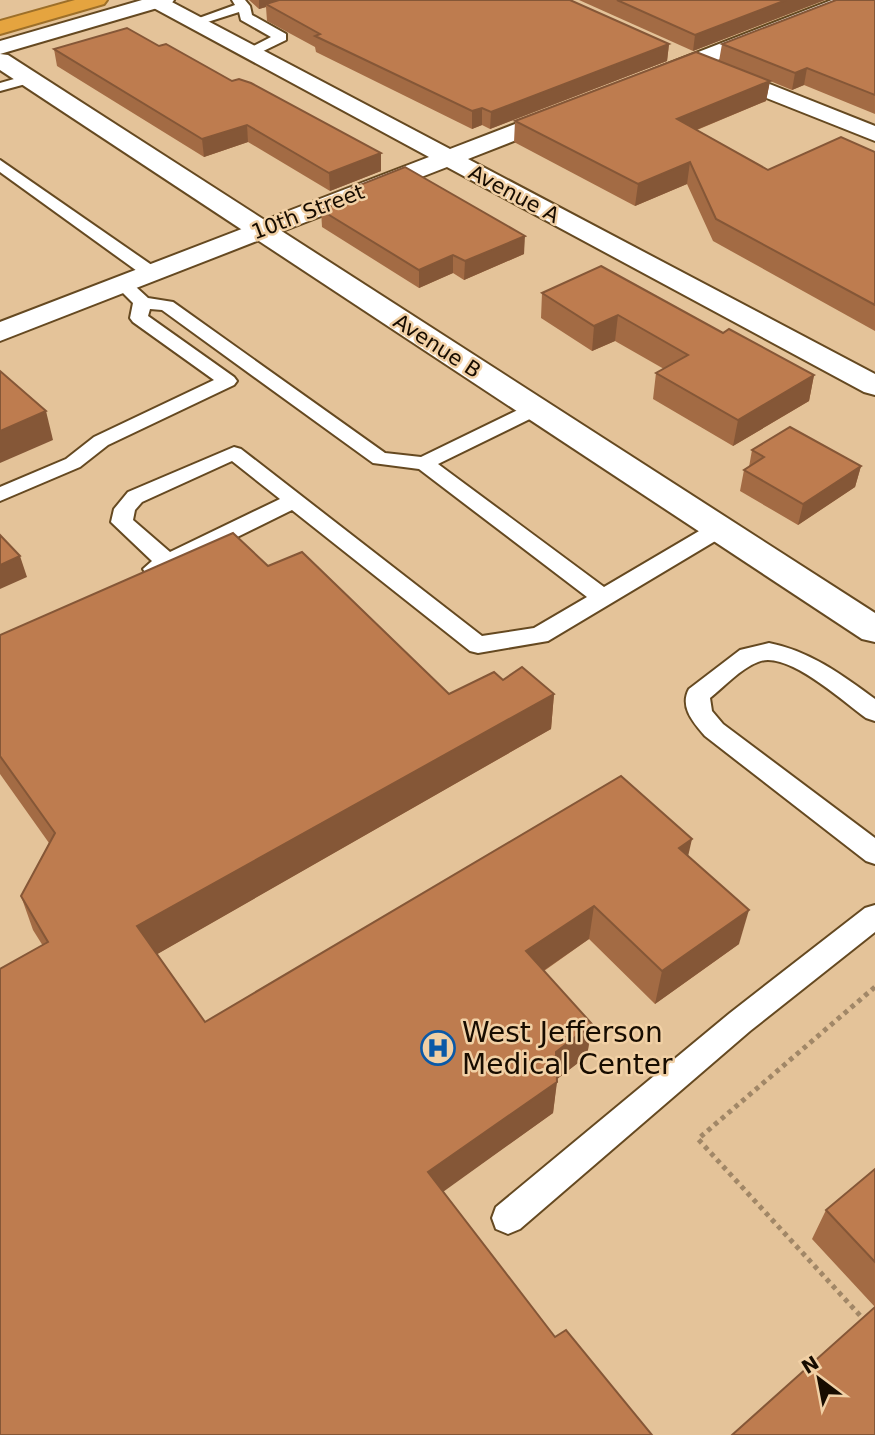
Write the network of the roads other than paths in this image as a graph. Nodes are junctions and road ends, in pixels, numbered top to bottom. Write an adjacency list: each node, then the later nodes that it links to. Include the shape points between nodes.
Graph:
1 (47, 0): 6 (highway)
2 (97, 0): 8 (highway)
3 (850, 0): 13 (street)
4 (158, 1): 7 (street, Avenue A); 9 (street)
5 (249, 10): 7 (lane); 11 (lane, via 281,37)
6 (0, 13)
7 (195, 22): 11 (street, Avenue A)
8 (0, 28)
9 (0, 48)
10 (671, 51): 13 (street)
11 (251, 53): 19 (street, Avenue A)
12 (0, 60): 14 (street, Avenue B)
13 (694, 62): 15 (street); 18 (street)
14 (28, 79): 16 (lane); 21 (street, Avenue B)
15 (639, 83)
16 (0, 88)
17 (588, 103): 19 (street, 10th Street)
18 (875, 134)
19 (447, 158): 21 (street, 10th Street); 26 (street, Avenue A)
20 (0, 164): 22 (lane)
21 (259, 230): 22 (street, 10th Street); 27 (street, Avenue B)
22 (150, 272): 23 (street, 10th Street)
23 (121, 284): 24 (lane); 25 (street, 10th Street)
24 (142, 302): 28 (lane, via 167,306 380,459); 29 (lane, via 139,318 227,381 102,441 73,463)
25 (0, 332)
26 (875, 386)
27 (535, 409): 28 (lane); 31 (street, Avenue B)
28 (424, 463): 34 (lane)
29 (0, 495)
30 (295, 500): 32 (lane); 32 (lane, via 234,453 135,497 122,522); 34 (lane, via 478,645 540,635)
31 (719, 529): 34 (lane); 35 (street, Avenue B)
32 (167, 562): 33 (lane)
33 (131, 580)
34 (603, 598)
35 (875, 630)
36 (875, 712): 37 (lane, via 785,653 757,652 698,695 700,713 714,730)
37 (875, 853)
38 (875, 916): 39 (lane, via 740,1022)
39 (508, 1218)

